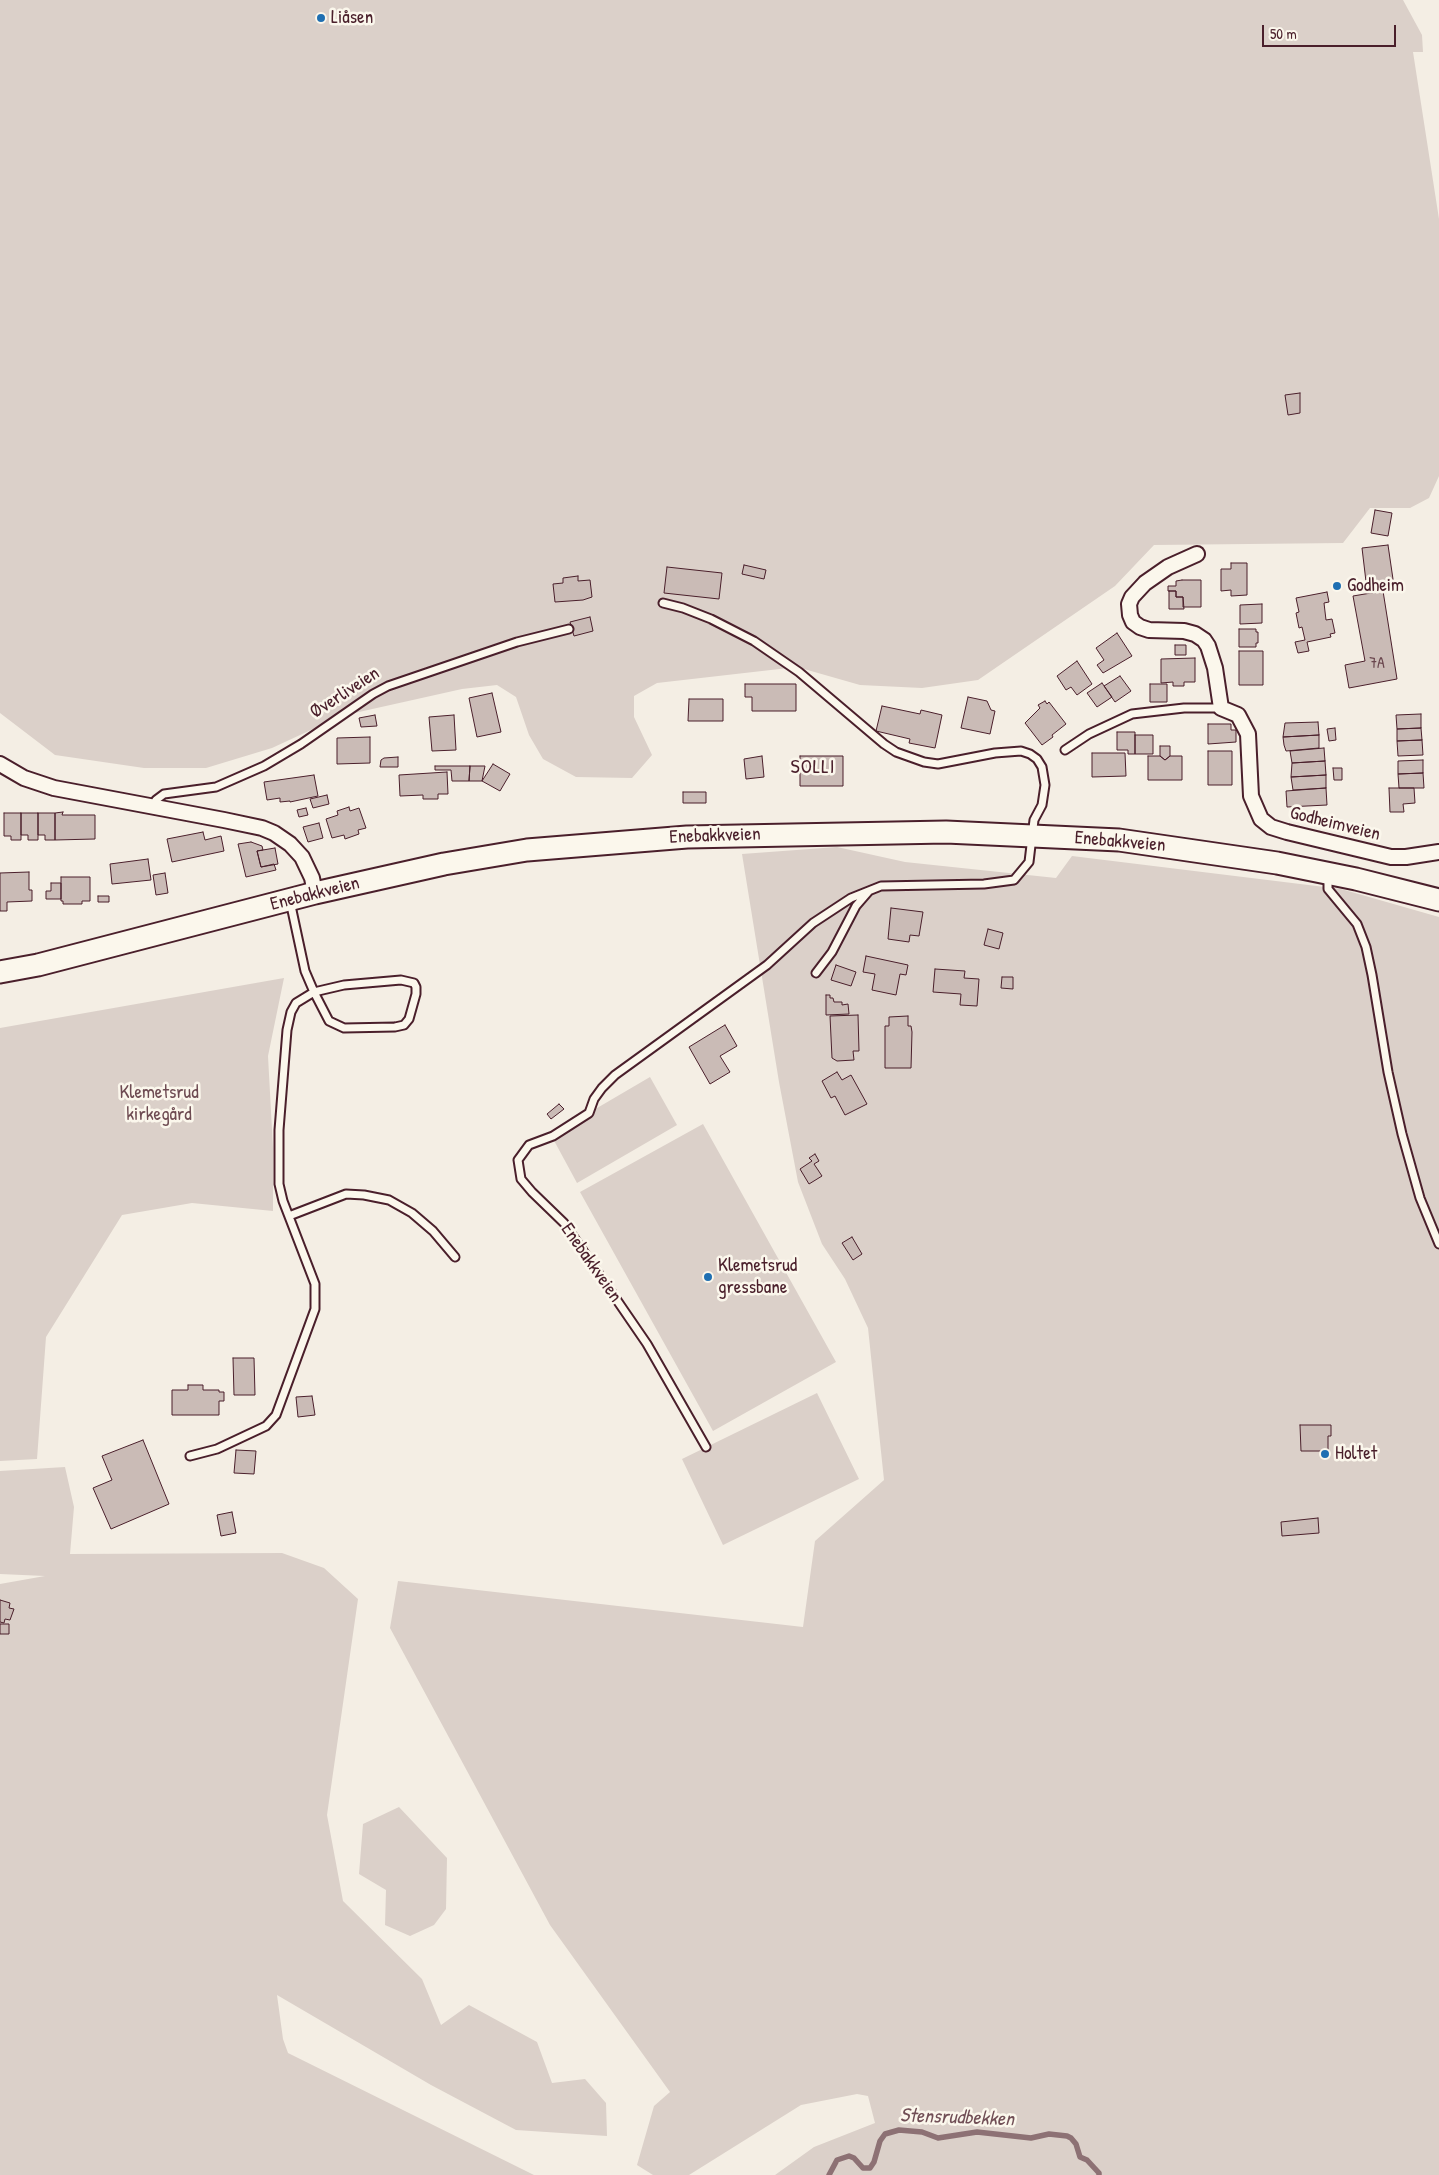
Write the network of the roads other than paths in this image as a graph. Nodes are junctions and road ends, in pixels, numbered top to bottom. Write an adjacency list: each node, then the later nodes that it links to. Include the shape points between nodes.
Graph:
1 (1198, 554): 4 (street, via 1168,567 1145,584 1132,597 1130,615 1140,627 1184,631 1204,640 1215,668)
2 (663, 603): 8 (lane, via 711,619 754,641 799,672 896,752 938,764 995,753 1021,751 1030,754 1042,767 1045,785 1042,805 1034,820)
3 (569, 628): 7 (lane, Øverliveien, via 516,642 388,686 264,766 216,787 164,794)
4 (1222, 708): 5 (lane, via 1184,708 1132,714); 9 (street, Godheimveien, via 1238,715 1244,722 1250,750 1251,796 1261,819 1271,827 1391,857)
5 (1064, 750)
6 (3, 768): 7 (street, via 54,788)
7 (153, 807): 12 (street, via 274,833 302,857)
8 (1033, 835): 10 (main road, Enebakkveien, via 1119,840); 11 (lane, via 1029,862 1014,880 984,884 895,885); 12 (main road, Enebakkveien, via 929,832 644,839 526,850 444,864)
9 (1439, 852)
10 (1329, 873): 14 (main road, Enebakkveien); 19 (lane, via 1328,889 1357,924 1366,947 1402,1134 1420,1198)
11 (869, 890): 16 (lane); 21 (lane, Enebakkveien, via 813,923 767,965 615,1075 594,1099 589,1113 553,1136 529,1145 518,1160 519,1174 532,1192 564,1222 647,1344)
12 (315, 893): 13 (main road, Enebakkveien)
13 (289, 900): 15 (main road, Enebakkveien, via 47,963); 17 (lane, via 305,971)
14 (1439, 900)
15 (0, 972)
16 (816, 973)
17 (314, 992): 17 (lane, via 329,1021 336,1026 395,1027 404,1025 409,1019 416,987 414,983 401,980 344,985); 18 (lane, via 296,1003 287,1030 278,1162 279,1184)
18 (289, 1216): 20 (lane, via 346,1194 388,1200 433,1230); 22 (lane, via 312,1277 316,1297 284,1399 266,1426 217,1449)
19 (1439, 1244)
20 (454, 1257)
21 (706, 1447)
22 (190, 1456)

